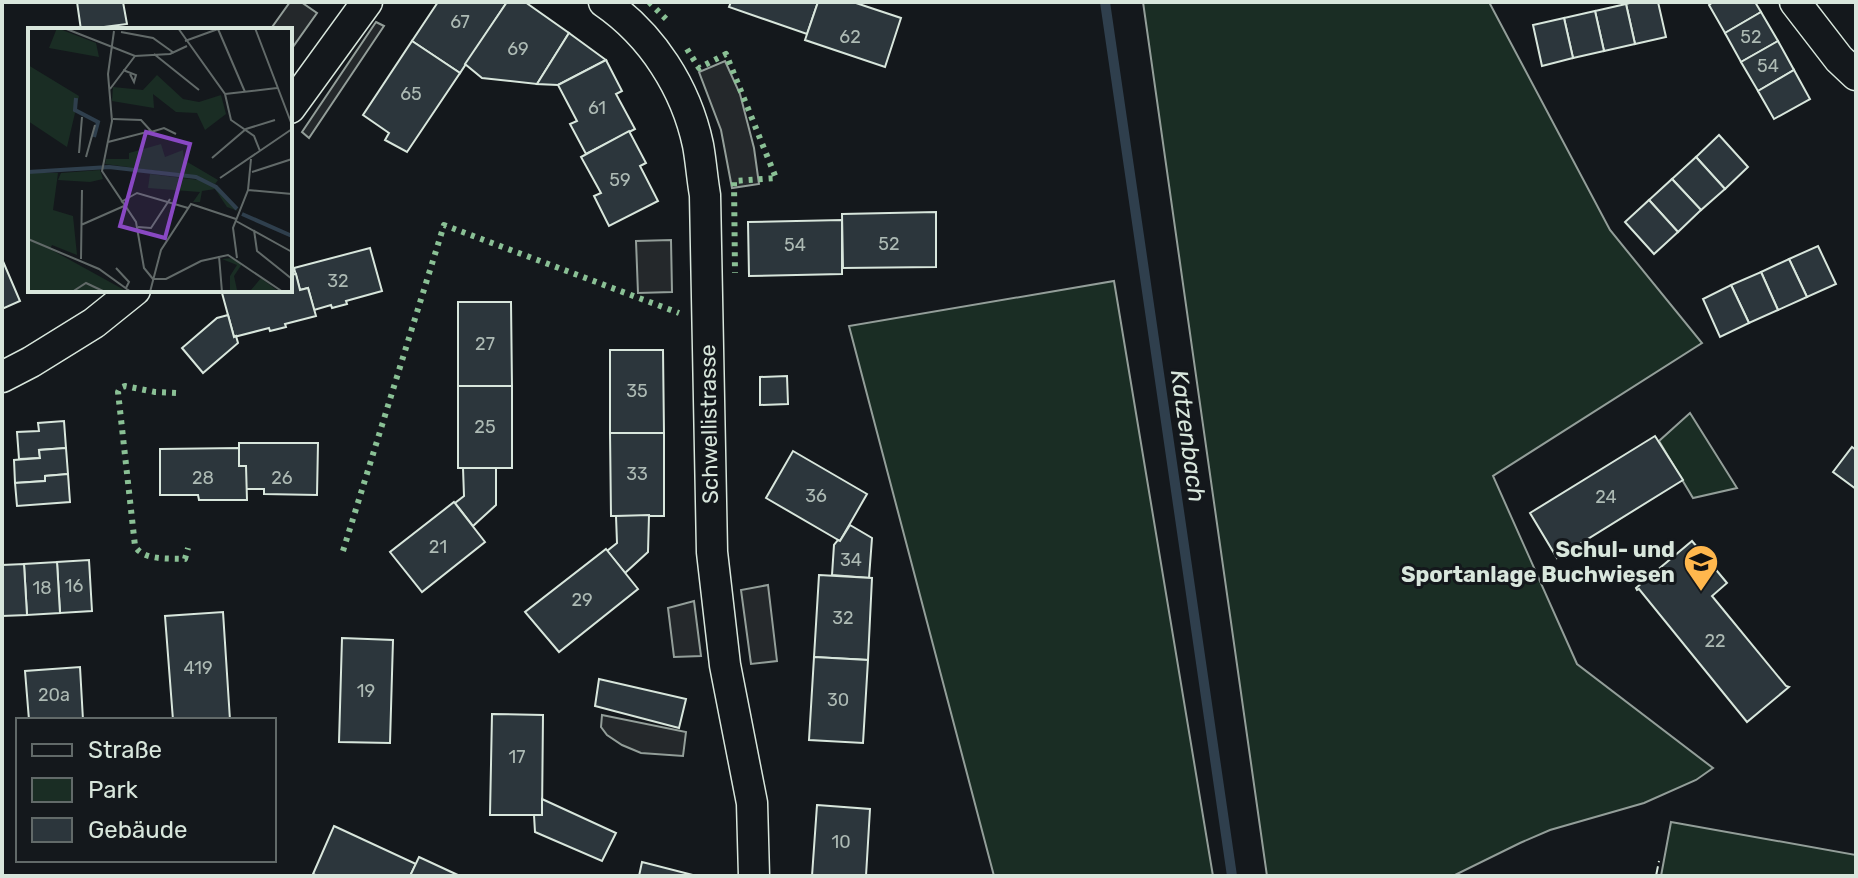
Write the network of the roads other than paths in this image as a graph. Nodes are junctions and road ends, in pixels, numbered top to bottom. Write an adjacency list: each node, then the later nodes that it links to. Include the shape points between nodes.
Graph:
1 (367, 2): 5 (street)
2 (604, 2): 8 (street, Schwellistrasse, via 641,33 664,64 684,101 697,143 705,195 712,552 725,665 752,803)
3 (1795, 2): 4 (street)
4 (1856, 75)
5 (292, 105)
6 (133, 292): 7 (street, via 94,323)
7 (2, 377)
8 (754, 876)

